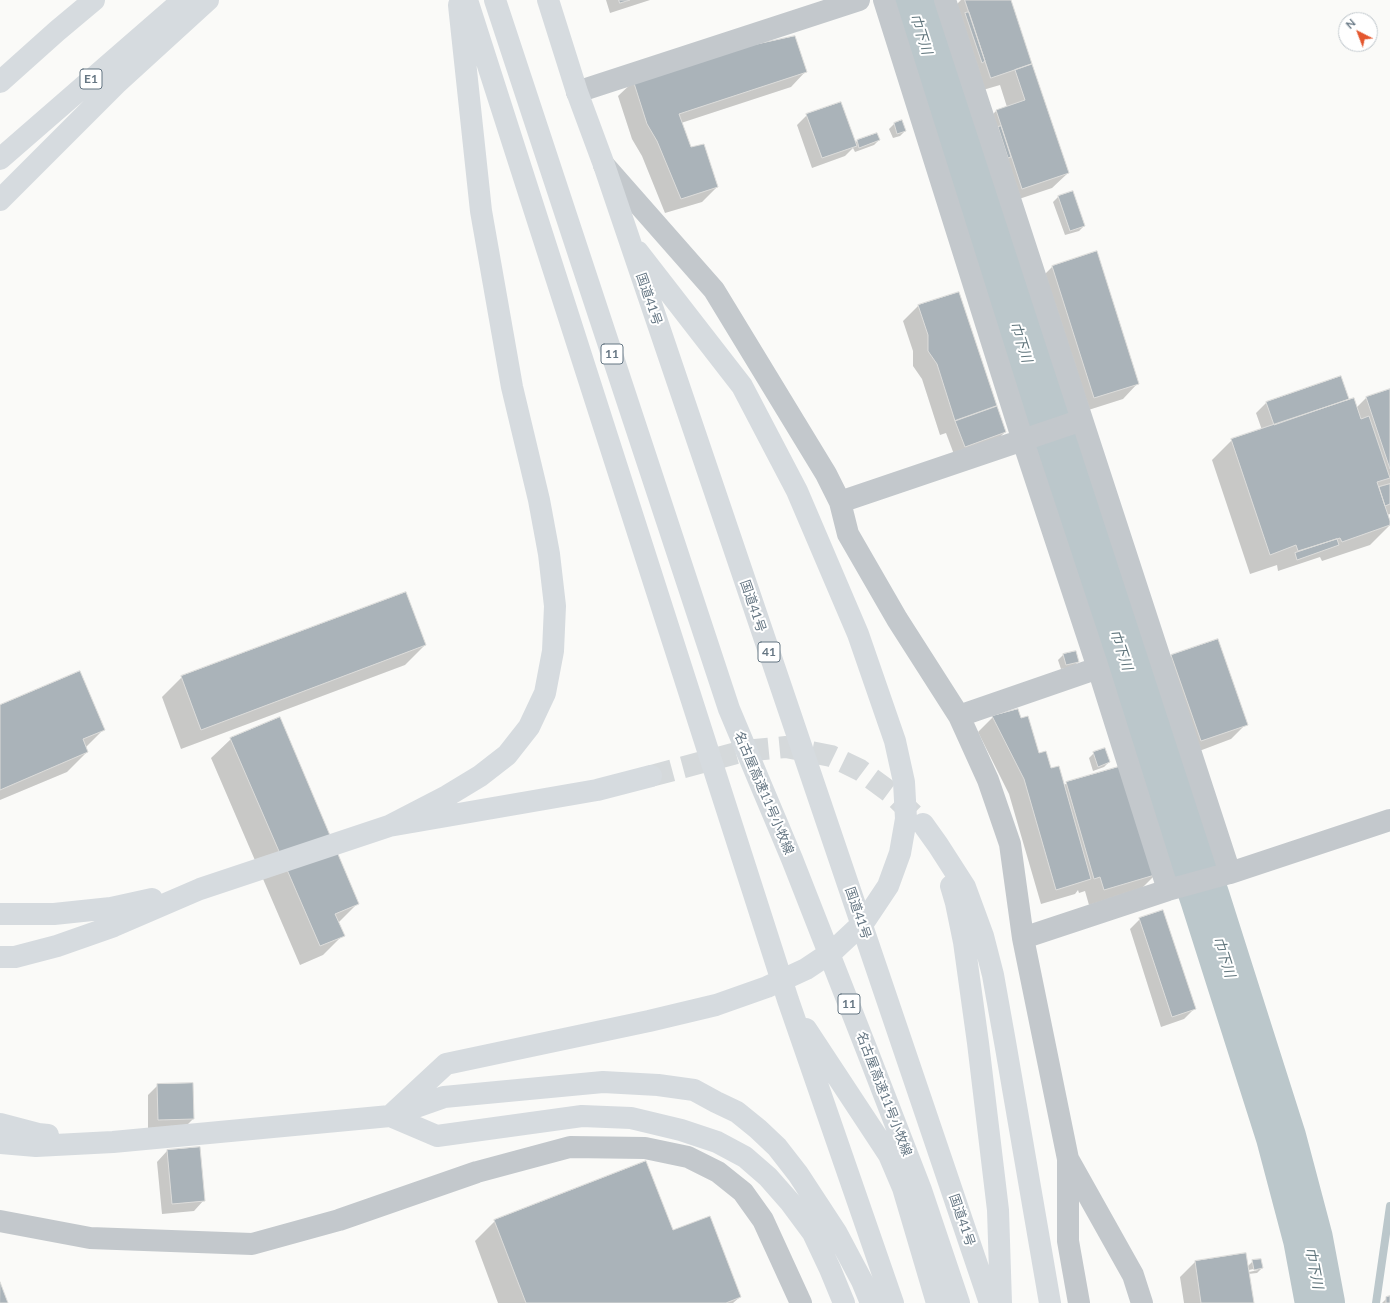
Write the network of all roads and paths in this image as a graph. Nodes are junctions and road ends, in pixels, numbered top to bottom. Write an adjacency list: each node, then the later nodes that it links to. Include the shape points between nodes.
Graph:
1 (94, 0): 11 (highway)
2 (183, 0): 13 (highway, E1)
3 (208, 0): 15 (highway, via 116,84)
4 (458, 0): 25 (highway, via 481,211 512,387 550,554 555,606 553,651 545,694 529,727 507,755 448,796)
5 (467, 0): 33 (highway)
6 (495, 0): 45 (highway, 名古屋高速11号小牧線 / 11, via 729,709 792,859 871,1060 921,1190)
7 (548, 0): 12 (highway, 国道41号 / 41)
8 (859, 0): 12 (street)
9 (884, 0): 18 (street)
10 (945, 0): 17 (street)
11 (0, 82)
12 (577, 92): 14 (highway, 国道41号 / 41)
13 (0, 159)
14 (604, 165): 16 (highway, 国道41号 / 41); 19 (street, via 714,290 826,474)
15 (0, 200)
16 (628, 238): 34 (highway, via 742,386 797,492 858,634 895,741 904,782 906,819 900,853 888,886 864,922 833,951 806,969 767,987 701,1009 446,1064); 46 (highway, 国道41号 / 41)
17 (1082, 420): 18 (street); 27 (street)
18 (1023, 441): 19 (street); 20 (street)
19 (840, 502): 21 (street, via 848,534 897,619)
20 (1098, 668): 21 (street); 29 (street)
21 (958, 716): 31 (street, via 988,780 1010,844)
22 (651, 776): 25 (highway, via 597,790)
23 (1390, 820): 27 (street)
24 (924, 824): 26 (highway)
25 (389, 826): 28 (highway)
26 (938, 845): 47 (highway, via 956,903 970,979 998,1210); 48 (highway, via 965,887 983,936 993,975)
27 (1230, 873): 29 (street)
28 (200, 889): 30 (highway, via 111,908 54,914); 32 (highway, via 114,926 57,946 15,957)
29 (1168, 890): 31 (street)
30 (0, 914)
31 (1023, 938): 38 (street)
32 (0, 957)
33 (788, 1000): 43 (highway); 44 (highway, via 889,1155 904,1188)
34 (390, 1116): 36 (highway); 41 (highway, via 437,1136 582,1116 631,1118 717,1142 745,1157 768,1177 790,1202 813,1233); 42 (highway, via 444,1097 603,1082 694,1090 738,1112 777,1147 836,1232)
35 (0, 1124): 36 (highway, via 38,1134)
36 (113, 1142): 37 (highway, via 36,1146)
37 (0, 1143)
38 (1068, 1160): 49 (street, via 1068,1241); 50 (street, via 1133,1275)
39 (0, 1221): 40 (street, via 90,1238 252,1244 339,1220 477,1172 570,1147 645,1148 688,1157 718,1172 743,1192 764,1220)
40 (801, 1303)
41 (844, 1303)
42 (872, 1303)
43 (893, 1303)
44 (937, 1303)
45 (960, 1303)
46 (990, 1303)
47 (1001, 1303)
48 (1050, 1303)
49 (1079, 1303)
50 (1142, 1303)

